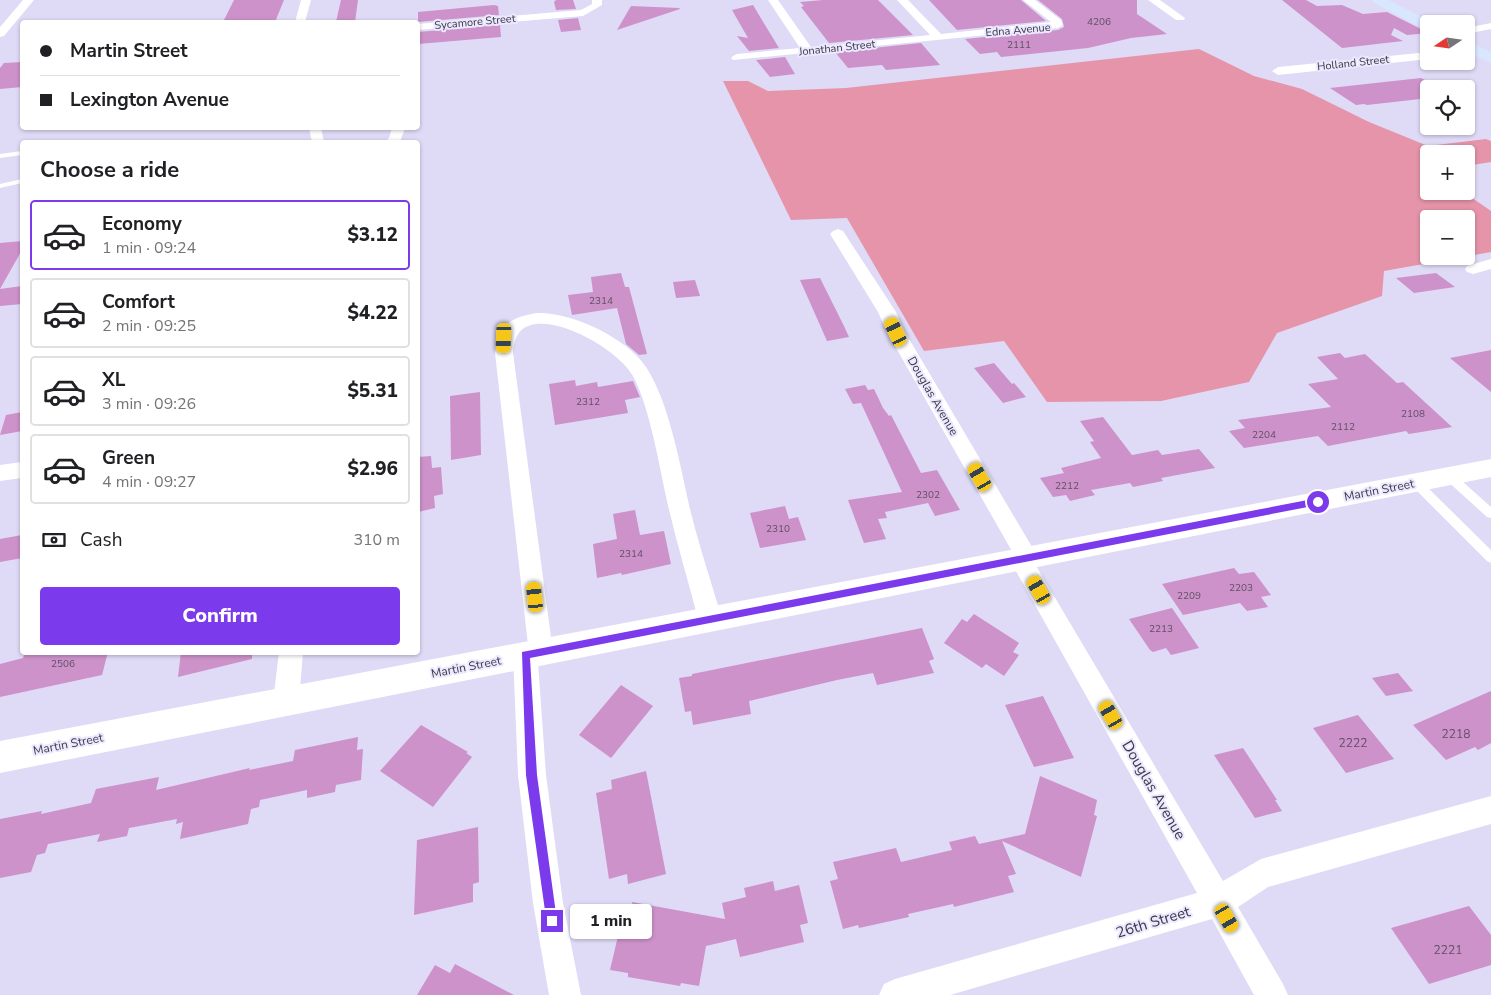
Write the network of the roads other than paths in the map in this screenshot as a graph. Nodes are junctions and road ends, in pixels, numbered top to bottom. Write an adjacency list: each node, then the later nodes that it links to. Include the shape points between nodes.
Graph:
1 (30, 0): 16 (street)
2 (306, 0): 10 (street)
3 (597, 0): 14 (street, Sycamore Street, via 597,6 590,11)
4 (773, 0): 18 (street)
5 (902, 0): 17 (street)
6 (1028, 0): 17 (street, Edna Avenue, via 1058,25)
7 (1154, 0): 9 (street)
8 (1379, 0): 11 (main road)
9 (1180, 18)
10 (301, 20)
11 (1420, 21)
12 (1475, 24): 13 (street)
13 (1491, 25): 15 (street)
14 (420, 27)
15 (1475, 29)
16 (0, 34)
17 (938, 37): 18 (street, Jonathan Street)
18 (808, 51): 21 (street, Jonathan Street)
19 (1475, 51): 22 (main road)
20 (1420, 56): 23 (street, Holland Street)
21 (737, 58)
22 (1491, 58)
23 (1278, 71)
24 (20, 153): 25 (lane)
25 (0, 156)
26 (20, 181): 27 (lane)
27 (0, 186)
28 (838, 234): 38 (street, Douglas Avenue, via 887,312)
29 (1491, 264): 30 (street)
30 (1473, 269)
31 (1491, 468): 34 (street, Martin Street)
32 (20, 470): 33 (street)
33 (0, 473)
34 (1449, 476): 35 (street, Martin Street); 36 (lane)
35 (1416, 483): 37 (lane); 38 (street, Martin Street)
36 (1491, 514)
37 (1491, 558)
38 (1024, 559): 39 (street, Martin Street); 45 (street, Douglas Avenue)
39 (710, 619): 40 (street, Martin Street); 40 (street, via 648,387 640,373 620,349 604,340 570,324 531,319 510,330 504,338 504,353 533,579)
40 (533, 654): 42 (street, Martin Street); 46 (street, via 532,775 548,903)
41 (291, 655): 42 (street)
42 (286, 702): 43 (street, Martin Street)
43 (0, 757)
44 (1491, 810): 45 (street, 26th Street, via 1261,874)
45 (1218, 902): 47 (street, 26th Street); 48 (street, Douglas Avenue)
46 (565, 995)
47 (895, 995)
48 (1272, 995)

